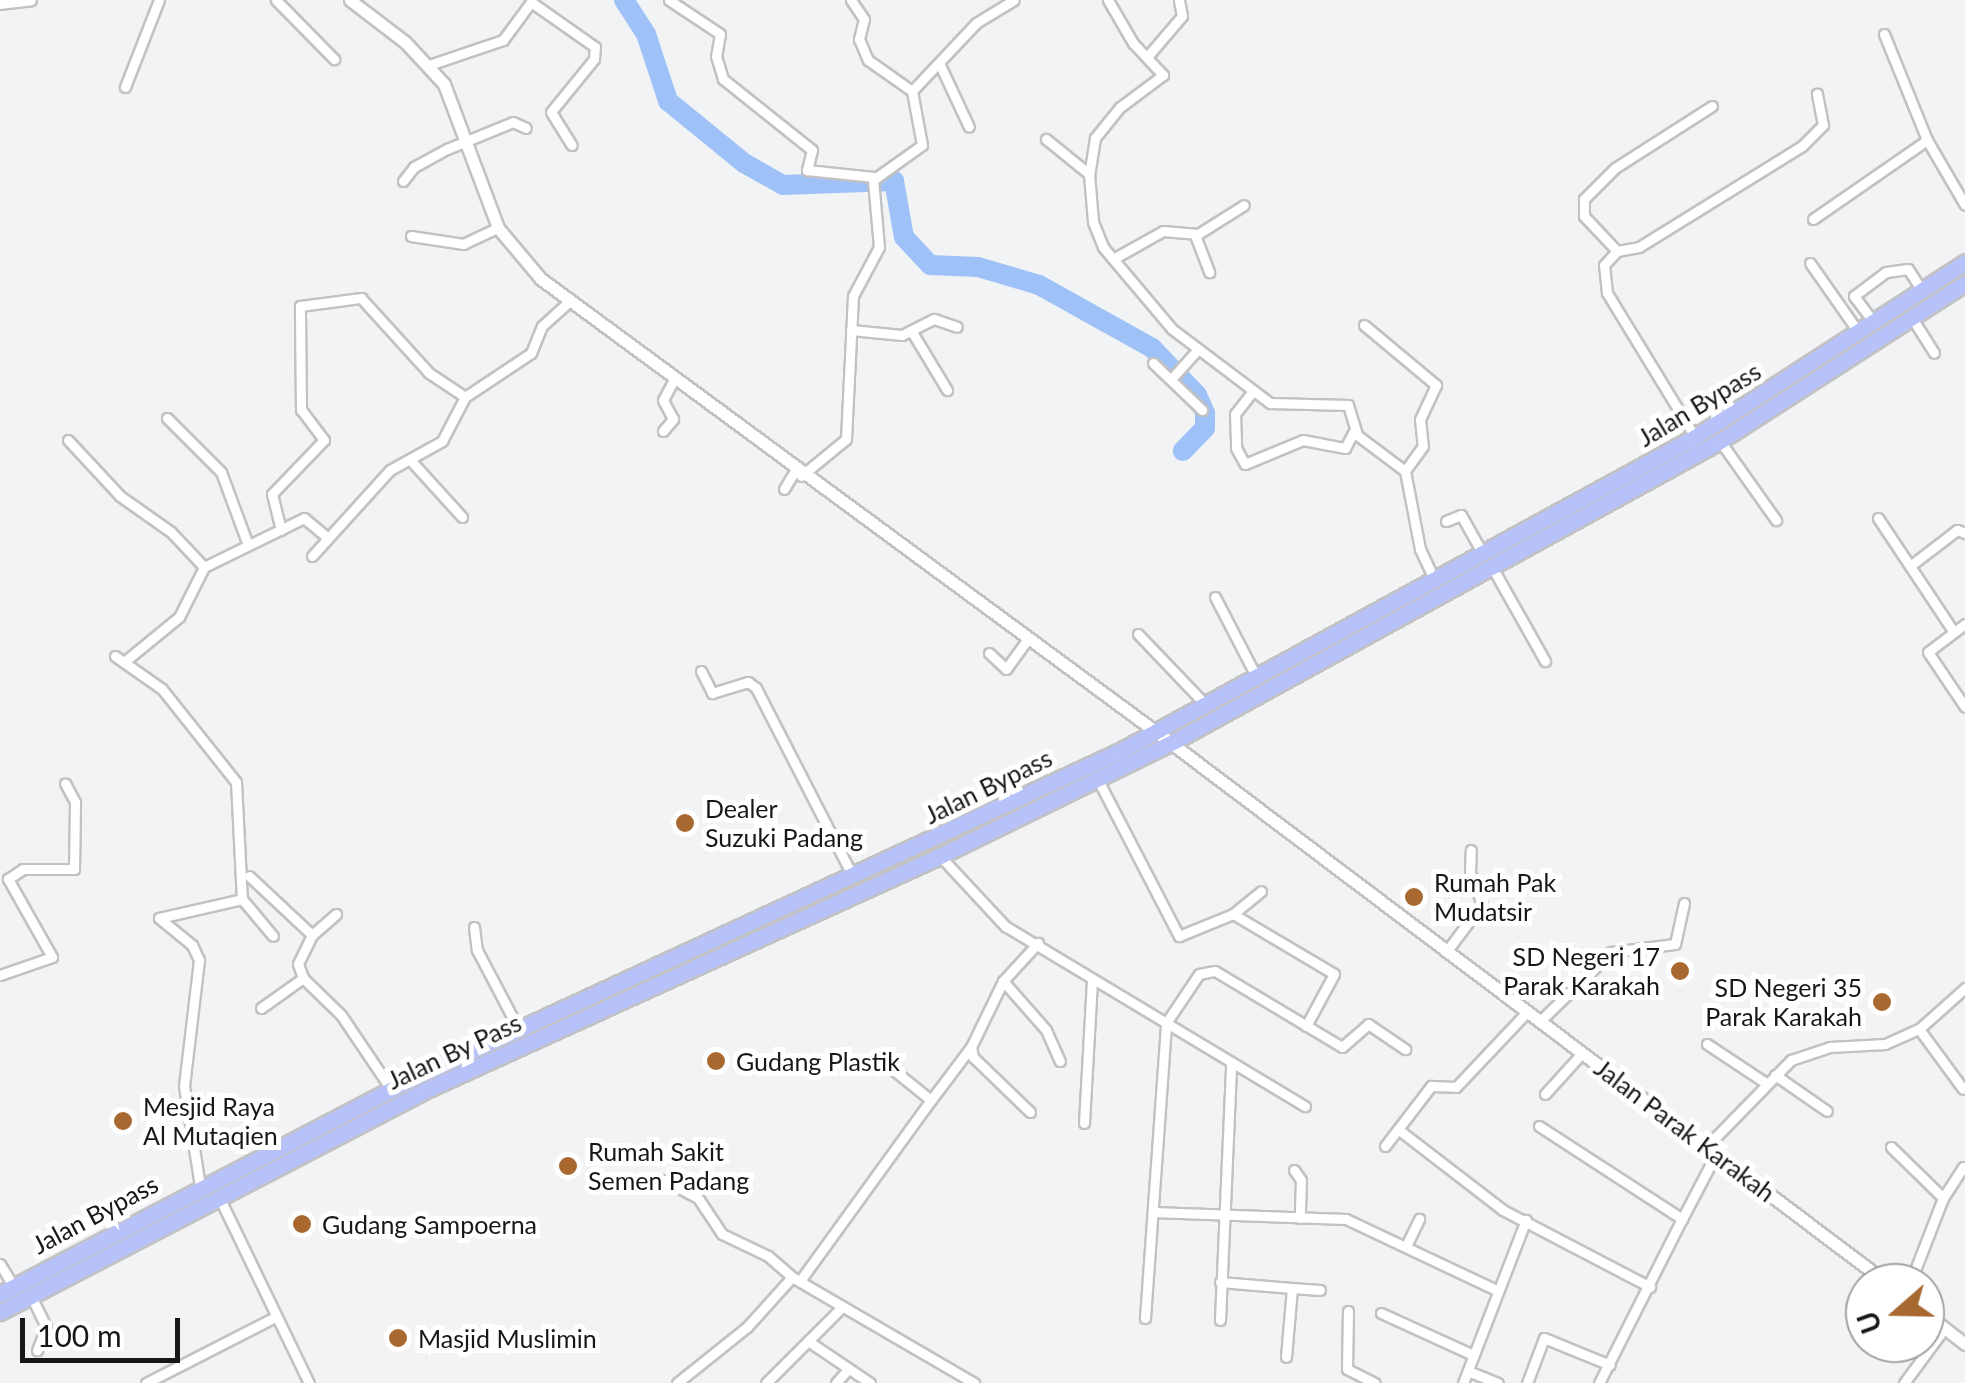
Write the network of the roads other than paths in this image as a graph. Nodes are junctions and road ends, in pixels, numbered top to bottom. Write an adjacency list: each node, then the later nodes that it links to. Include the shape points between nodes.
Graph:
1 (31, 0): 10 (street)
2 (158, 0): 16 (street)
3 (276, 0): 13 (street)
4 (350, 0): 14 (street)
5 (669, 0): 27 (street, via 720,34 716,56 723,79 812,150 807,170)
6 (851, 0): 17 (street, via 864,19 859,39 868,60)
7 (1014, 0): 15 (street, via 976,23)
8 (1108, 0): 12 (street)
9 (1179, 0): 12 (street, via 1182,16)
10 (0, 4)
11 (1884, 34): 23 (street)
12 (1147, 56): 26 (street, via 1163,74 1105,123)
13 (334, 59)
14 (429, 65): 24 (street, via 453,97); 25 (street, via 503,40 532,2 595,48 594,59 551,112)
15 (940, 65): 17 (street); 20 (street)
16 (124, 87)
17 (912, 91): 27 (street, via 922,145)
18 (1818, 94): 35 (street, via 1822,124 1802,146 1639,247)
19 (1712, 106): 35 (street, via 1615,168 1584,199 1584,216)
20 (969, 127)
21 (526, 128): 24 (street, via 512,122)
22 (1046, 139): 26 (street)
23 (1927, 140): 29 (street); 31 (street)
24 (466, 141): 28 (street, via 420,162); 32 (street)
25 (572, 145)
26 (1089, 174): 36 (street, via 1093,222)
27 (873, 180): 47 (street, via 879,247 853,296)
28 (403, 181)
29 (1965, 204)
30 (1244, 205): 33 (street)
31 (1813, 219)
32 (498, 228): 34 (street, via 463,244); 42 (street, Jalan Parak Karakah)
33 (1195, 234): 36 (street, via 1162,231); 39 (street)
34 (411, 236)
35 (1617, 251): 62 (street, via 1602,273 1608,294)
36 (1113, 259): 50 (street)
37 (1965, 262): 41 (highway, Jalan Bypass)
38 (1810, 263): 49 (street)
39 (1210, 272)
40 (1965, 283): 43 (highway)
41 (1922, 292): 44 (highway, Jalan Bypass); 44 (street, via 1908,269 1886,272 1854,296)
42 (570, 302): 54 (street, Jalan Parak Karakah); 57 (street, via 542,326 531,353)
43 (1912, 318): 51 (street); 64 (highway)
44 (1875, 324): 49 (highway, Jalan Bypass)
45 (1364, 325): 66 (street, via 1436,385 1420,419 1422,446)
46 (957, 327): 48 (street, via 934,318)
47 (851, 330): 48 (street); 67 (street, via 846,439)
48 (912, 332): 55 (street)
49 (1860, 335): 62 (highway, Jalan Bypass)
50 (1197, 350): 53 (street); 56 (street)
51 (1934, 354)
52 (1153, 363): 53 (street)
53 (1176, 374): 58 (street)
54 (674, 379): 60 (street, via 663,400 674,418); 67 (street, Jalan Parak Karakah)
55 (947, 390)
56 (1254, 391): 61 (street, via 1281,406 1348,405); 61 (street, via 1236,414 1236,448 1245,464 1303,440 1345,448)
57 (465, 396): 65 (street, via 442,441); 74 (street, via 429,373 362,298 300,306 302,410 324,440 272,494)
58 (1202, 410)
59 (167, 418): 77 (street, via 221,472)
60 (663, 431)
61 (1354, 432): 66 (street)
62 (1695, 437): 73 (highway, Jalan Bypass)
63 (68, 440): 81 (street, via 120,496 171,532)
64 (1720, 442): 71 (street); 73 (highway)
65 (413, 463): 69 (street); 76 (street, via 390,470)
66 (1405, 471): 82 (street, via 1420,549)
67 (798, 473): 68 (street); 87 (street, Jalan Parak Karakah)
68 (784, 488)
69 (462, 517)
70 (1878, 518): 80 (street)
71 (1776, 520)
72 (1446, 521): 79 (street, via 1461,515)
73 (1557, 522): 79 (highway)
74 (281, 530): 76 (street, via 306,517); 77 (street)
75 (1965, 533): 80 (street, via 1958,530)
76 (327, 536): 78 (street)
77 (248, 545): 81 (street)
78 (312, 556)
79 (1488, 561): 82 (highway, Jalan Bypass); 89 (street); 95 (highway, Jalan Bypass)
80 (1910, 566): 85 (street)
81 (204, 567): 103 (street, via 179,617 120,659 162,689 236,782)
82 (1434, 579): 91 (highway, Jalan Bypass)
83 (1215, 597): 91 (street)
84 (1965, 624): 85 (street)
85 (1954, 630): 93 (street, via 1928,652)
86 (1138, 634): 92 (street)
87 (1027, 640): 88 (street, via 1006,669); 94 (street, Jalan Parak Karakah)
88 (990, 653)
89 (1544, 661)
90 (700, 671): 101 (street, via 712,692 748,682 756,688)
91 (1256, 676): 92 (highway, Jalan Bypass)
92 (1205, 704): 94 (highway, Jalan Bypass)
93 (1965, 707)
94 (1152, 733): 95 (street, Jalan Parak Karakah); 101 (highway, Jalan Bypass)
95 (1171, 743): 96 (highway, Jalan Bypass); 111 (street, Jalan Parak Karakah)
96 (1098, 780): 99 (highway, Jalan Bypass); 106 (street, via 1178,936)
97 (66, 784): 112 (street, via 74,802 74,869 23,869 8,879 52,957)
98 (1471, 850): 111 (street, via 1470,873 1482,904)
99 (940, 856): 110 (street, via 987,912); 124 (highway, Jalan By Pass)
100 (249, 876): 108 (street)
101 (854, 879): 121 (highway, Jalan Bypass)
102 (1261, 891): 106 (street)
103 (242, 900): 109 (street); 150 (street, via 159,918 192,944 199,960 184,1089)
104 (1684, 903): 120 (street, via 1675,944 1611,952)
105 (336, 914): 108 (street)
106 (1233, 914): 122 (street, via 1334,974)
107 (474, 927): 121 (street, via 478,950)
108 (312, 935): 113 (street, via 298,964)
109 (273, 936)
110 (1038, 943): 114 (street); 115 (street)
111 (1446, 952): 118 (street, Jalan Parak Karakah)
112 (0, 975)
113 (303, 978): 117 (street); 135 (street, via 341,1015)
114 (1003, 981): 126 (street); 129 (street, via 1046,1030)
115 (1092, 981): 119 (street); 141 (street)
116 (1965, 988): 123 (street)
117 (261, 1008)
118 (1526, 1013): 120 (street, Jalan Parak Karakah); 143 (street, via 1456,1087 1432,1086)
119 (1166, 1022): 122 (street, via 1209,970); 130 (street); 153 (street)
120 (1538, 1022): 128 (street, Jalan Parak Karakah)
121 (526, 1025): 124 (highway); 135 (highway, Jalan Bypass)
122 (1306, 1026): 127 (street, via 1342,1046 1372,1024)
123 (1919, 1029): 132 (street, via 1885,1044 1810,1052); 134 (street)
124 (540, 1038): 151 (highway, Jalan By Pass)
125 (1707, 1044): 133 (street)
126 (971, 1047): 137 (street); 140 (street, via 972,1057)
127 (1405, 1049)
128 (1582, 1054): 136 (street); 146 (street, Jalan Parak Karakah)
129 (1060, 1062)
130 (1231, 1062): 138 (street); 154 (street)
131 (892, 1068): 137 (street)
132 (1776, 1074): 133 (street); 139 (street)
133 (1766, 1083): 146 (street)
134 (1963, 1088)
135 (391, 1090): 150 (highway, Jalan Bypass)
136 (1545, 1094)
137 (931, 1100): 163 (street)
138 (1304, 1106)
139 (1827, 1111)
140 (1030, 1112)
141 (1084, 1123)
142 (1539, 1126): 157 (street)
143 (1398, 1130): 144 (street); 158 (street, via 1503,1210)
144 (1385, 1146)
145 (1891, 1147): 152 (street)
146 (1713, 1148): 157 (street); 160 (street, Jalan Parak Karakah)
147 (1963, 1166): 152 (street)
148 (1294, 1170): 155 (street, via 1301,1180)
149 (664, 1180): 163 (street, via 698,1198 722,1234)
150 (200, 1186): 167 (highway, Jalan Bypass)
151 (217, 1194): 170 (highway, Jalan By Pass); 175 (street)
152 (1943, 1198): 161 (street)
153 (1154, 1212): 154 (street); 176 (street)
154 (1226, 1212): 155 (street); 164 (street)
155 (1300, 1218): 159 (street, via 1346,1219)
156 (1419, 1219): 159 (street)
157 (1682, 1219): 165 (street)
158 (1526, 1220): 165 (street); 169 (street)
159 (1407, 1244): 169 (street)
160 (1861, 1263)
161 (1918, 1263)
162 (0, 1264): 167 (street)
163 (797, 1278): 171 (street); 189 (street)
164 (1220, 1282): 166 (street); 177 (street)
165 (1650, 1287): 182 (street)
166 (1292, 1288): 168 (street); 181 (street)
167 (7, 1290)
168 (1320, 1290)
169 (1496, 1290): 180 (street)
170 (31, 1296): 173 (highway, Jalan By Pass); 179 (street, via 46,1327)
171 (842, 1307): 178 (street); 184 (street)
172 (1348, 1311): 195 (street, via 1346,1368)
173 (0, 1312)
174 (1381, 1313): 180 (street)
175 (275, 1317): 186 (street); 187 (street)
176 (1145, 1318)
177 (1220, 1320)
178 (808, 1341): 183 (street); 190 (street)
179 (37, 1350)
180 (1473, 1355): 185 (street)
181 (1286, 1357)
182 (1610, 1365): 198 (street, via 1544,1338); 199 (street)
183 (848, 1369): 191 (street); 192 (street)
184 (953, 1371): 193 (street); 194 (street)
185 (1468, 1371): 196 (street); 197 (street)
186 (307, 1380): 188 (street)
187 (146, 1383)
188 (294, 1383)
189 (676, 1383)
190 (766, 1383)
191 (836, 1383)
192 (870, 1383)
193 (946, 1383)
194 (974, 1383)
195 (1375, 1383)
196 (1463, 1383)
197 (1498, 1383)
198 (1527, 1383)
199 (1599, 1383)

